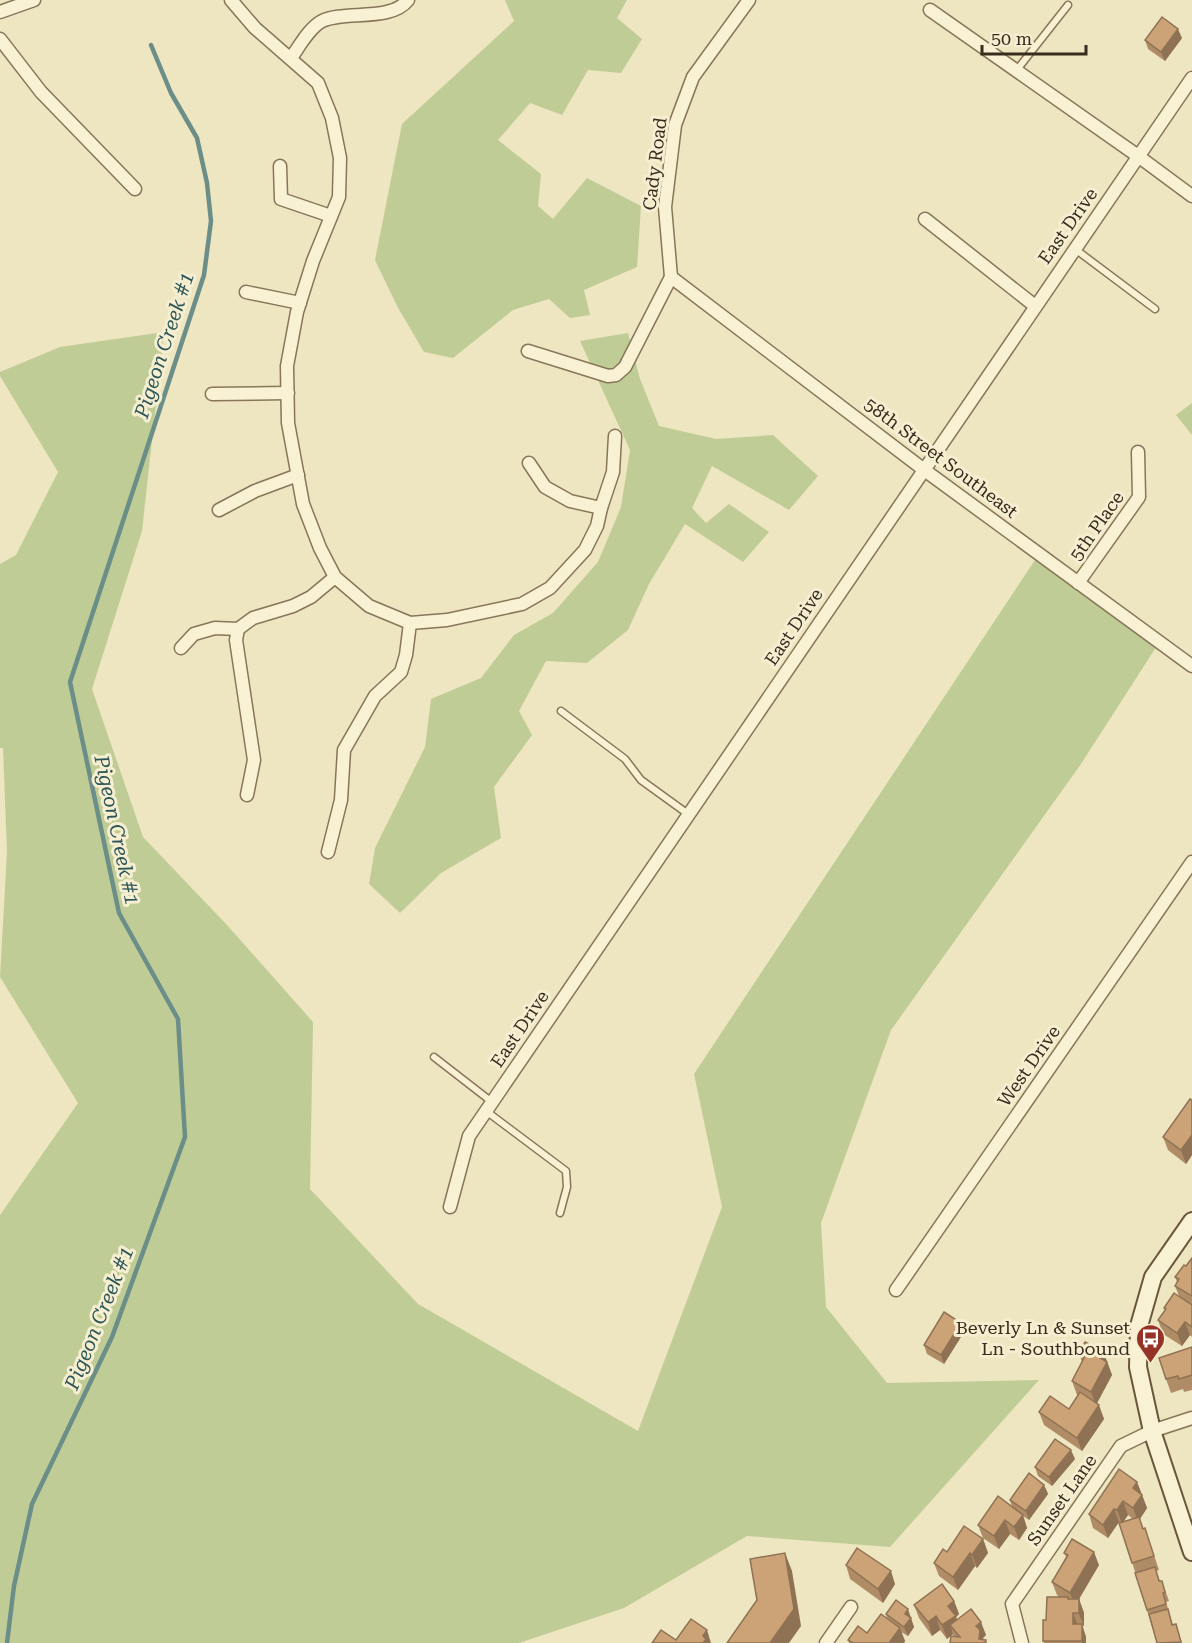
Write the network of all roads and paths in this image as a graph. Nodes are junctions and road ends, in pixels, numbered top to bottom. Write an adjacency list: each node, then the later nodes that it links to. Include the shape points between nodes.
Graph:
1 (34, 0): 7 (street)
2 (231, 0): 9 (street)
3 (408, 0): 9 (street, via 389,11 320,22)
4 (749, 0): 19 (street, Cady Road, via 693,77 675,125 666,207)
5 (1068, 5): 10 (lane)
6 (930, 10): 10 (street)
7 (0, 12)
8 (0, 39): 14 (street, via 41,92)
9 (291, 58): 16 (street, via 318,83 332,117 340,158 339,197)
10 (1016, 71): 12 (street)
11 (1192, 78): 12 (street, East Drive)
12 (1138, 156): 15 (street); 18 (street, East Drive)
13 (280, 166): 16 (street, via 281,200)
14 (135, 189)
15 (1192, 196)
16 (331, 216): 21 (street)
17 (925, 219): 22 (street)
18 (1074, 248): 22 (street, East Drive); 23 (lane)
19 (670, 277): 24 (street, Cady Road, via 625,366 616,375 608,376); 30 (street, 58th Street Southeast)
20 (246, 292): 21 (street)
21 (300, 303): 25 (street, via 287,366)
22 (1035, 306): 30 (street, East Drive)
23 (1155, 309)
24 (528, 351)
25 (288, 393): 26 (street); 31 (street, via 288,423)
26 (212, 394)
27 (615, 436): 32 (street, via 613,472)
28 (1138, 452): 35 (street, 5th Place, via 1139,497)
29 (529, 463): 32 (street, via 545,487 570,501)
30 (923, 469): 35 (street, 58th Street Southeast); 42 (street, East Drive)
31 (298, 475): 33 (street); 34 (street, via 303,504)
32 (601, 508): 36 (street, via 585,550 550,588 522,604 447,620)
33 (219, 510)
34 (335, 577): 36 (street, via 369,606); 37 (street, via 311,597 253,618)
35 (1078, 583): 39 (street, 58th Street Southeast)
36 (410, 623): 43 (street, via 400,672 375,696 344,750 341,800)
37 (238, 629): 38 (street, via 215,628 194,634); 41 (street, via 236,640 254,760)
38 (181, 648)
39 (1192, 666)
40 (561, 711): 42 (lane, via 625,759 641,780)
41 (247, 795)
42 (688, 814): 46 (street, East Drive)
43 (328, 852)
44 (1192, 862): 50 (street, West Drive)
45 (434, 1057): 46 (lane)
46 (489, 1107): 47 (street, East Drive, via 469,1136); 48 (lane, via 513,1133 566,1171 567,1187)
47 (450, 1207)
48 (560, 1213)
49 (1192, 1221): 52 (street, via 1153,1277 1139,1326 1138,1367)
50 (896, 1290)
51 (1192, 1418): 52 (street, Sunset Lane)
52 (1152, 1431): 53 (street); 56 (street, Sunset Lane, via 1121,1446 1012,1604)
53 (1192, 1552)
54 (851, 1607): 55 (street)
55 (826, 1643)
56 (1022, 1643)

